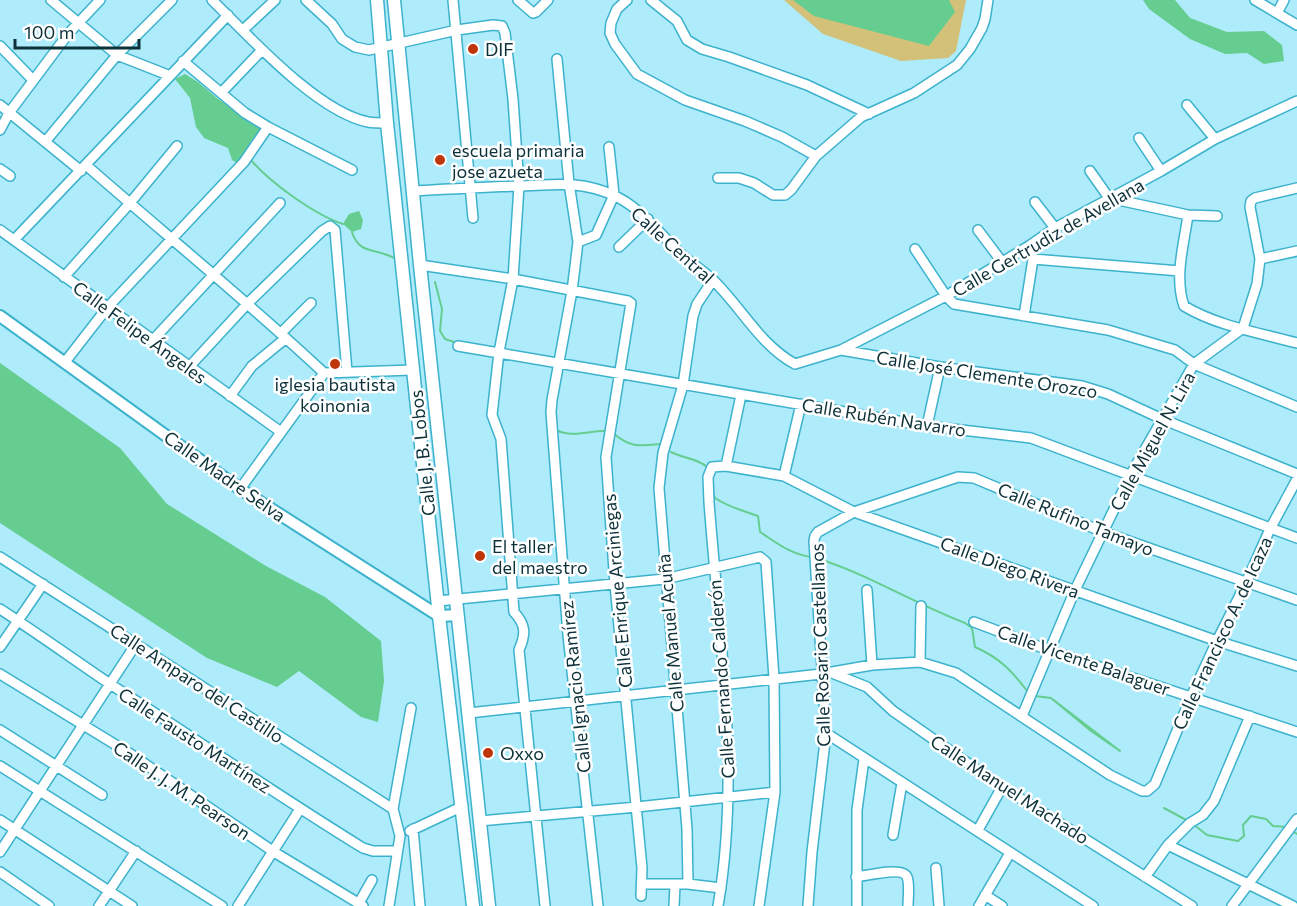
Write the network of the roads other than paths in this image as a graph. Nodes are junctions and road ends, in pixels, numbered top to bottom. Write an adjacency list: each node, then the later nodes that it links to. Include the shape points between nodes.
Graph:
1 (51, 0): 20 (street)
2 (100, 0): 20 (street)
3 (172, 0): 28 (street)
4 (212, 0): 19 (street)
5 (275, 0): 22 (street)
6 (306, 0): 26 (street, via 342,39 355,47)
7 (377, 0): 26 (main road, Calle J. B. Lobos)
8 (394, 0): 24 (main road, Calle J. B. Lobos)
9 (453, 0): 23 (street)
10 (518, 0): 11 (street, via 533,13)
11 (548, 0)
12 (627, 0): 47 (street, via 617,9 610,33 637,74 685,100 745,120)
13 (651, 0): 38 (street, via 677,21 687,40 702,49 807,85)
14 (988, 0): 38 (street, via 982,28 957,65 914,93)
15 (1255, 0): 17 (street)
16 (1284, 0): 18 (street)
17 (1267, 3): 18 (street)
18 (1277, 13): 21 (street)
19 (228, 15): 22 (street); 30 (street)
20 (78, 22): 28 (street); 32 (street)
21 (1297, 26)
22 (243, 30): 27 (street)
23 (457, 30): 24 (street); 56 (street, via 493,25 502,26 505,33); 57 (street)
24 (399, 42): 26 (street); 59 (main road, Calle J. B. Lobos)
25 (0, 46): 32 (street)
26 (382, 48): 39 (main road, Calle J. B. Lobos)
27 (262, 50): 33 (street); 39 (street, via 321,99 369,122)
28 (117, 55): 31 (street); 44 (street)
29 (557, 59): 55 (street, Calle Ignacio Ramírez)
30 (183, 60): 31 (street); 33 (street)
31 (168, 75): 48 (street)
32 (33, 80): 37 (street)
33 (221, 93): 40 (street)
34 (1297, 101): 43 (street, Calle Gertrudiz de Avellana)
35 (0, 105): 37 (street)
36 (1187, 105): 43 (street)
37 (9, 113): 41 (street); 44 (street)
38 (869, 114): 47 (street)
39 (387, 123): 108 (main road, Calle J. B. Lobos)
40 (268, 127): 50 (street); 73 (street, via 244,162)
41 (0, 130)
42 (1139, 138): 52 (street)
43 (1215, 139): 52 (street, Calle Gertrudiz de Avellana)
44 (45, 142): 48 (street)
45 (177, 146): 63 (street)
46 (609, 147): 60 (street)
47 (816, 156): 54 (street, via 791,190 779,196 739,178)
48 (84, 168): 63 (street); 72 (street)
49 (0, 169): 53 (street)
50 (352, 170)
51 (1090, 171): 61 (street)
52 (1161, 171): 61 (street, Calle Gertrudiz de Avellana)
53 (10, 176)
54 (718, 178)
55 (569, 183): 56 (street, Calle Central); 60 (street, Calle Central); 74 (street, Calle Ignacio Ramírez)
56 (519, 186): 57 (street, Calle Central); 86 (street)
57 (470, 187): 59 (street, Calle Central); 67 (street)
58 (1297, 188): 79 (street, via 1251,201)
59 (414, 191): 82 (main road, Calle J. B. Lobos)
60 (614, 195): 68 (street, Calle Central); 74 (street, via 596,235)
61 (1109, 198): 65 (street); 69 (street, Calle Gertrudiz de Avellana)
62 (1035, 202): 69 (street)
63 (130, 203): 73 (street); 85 (street)
64 (280, 203): 84 (street)
65 (1188, 215): 66 (street); 83 (street)
66 (1217, 216)
67 (473, 218)
68 (648, 219): 76 (street); 87 (street, Calle Central)
69 (1055, 228): 75 (street, Calle Gertrudiz de Avellana)
70 (0, 230): 72 (street, Calle Felipe Ángeles)
71 (978, 230): 81 (street)
72 (14, 240): 85 (street, Calle Felipe Ángeles)
73 (172, 240): 84 (street); 92 (street)
74 (578, 242): 88 (street, Calle Ignacio Ramírez)
75 (1029, 246): 80 (street); 81 (street, Calle Gertrudiz de Avellana)
76 (619, 247)
77 (915, 249): 89 (street)
78 (1297, 251): 79 (street)
79 (1260, 259): 95 (street, via 1257,284)
80 (1033, 260): 83 (street); 94 (street)
81 (1002, 262): 89 (street, Calle Gertrudiz de Avellana)
82 (420, 265): 86 (street); 139 (main road, Calle J. B. Lobos)
83 (1179, 270): 95 (street, via 1184,306)
84 (213, 275): 90 (street); 97 (street)
85 (64, 277): 92 (street, Calle Felipe Ángeles)
86 (513, 279): 88 (street); 101 (street)
87 (713, 280): 104 (street, Calle Central, via 755,330); 112 (street, Calle Manuel Acuña, via 693,316)
88 (573, 291): 103 (street, Calle Ignacio Ramírez); 111 (street, Calle Enrique Arciniegas, via 628,301 631,306)
89 (945, 296): 94 (street, via 954,304); 100 (street, Calle Gertrudiz de Avellana)
90 (248, 303): 96 (street); 106 (street); 109 (street, via 330,226 335,230)
91 (311, 303): 96 (street)
92 (107, 308): 97 (street, Calle Felipe Ángeles); 102 (street)
93 (0, 316): 102 (street, Calle Madre Selva)
94 (1024, 316): 105 (street, via 1108,330 1175,350)
95 (1243, 328): 98 (street); 105 (street)
96 (283, 335): 110 (street); 114 (street, via 252,366)
97 (152, 341): 106 (street, Calle Felipe Ángeles)
98 (1297, 343)
99 (458, 346): 101 (street, Calle Rubén Navarro)
100 (841, 350): 104 (street, Calle Gertrudiz de Avellana); 107 (street, Calle José Clemente Orozco)
101 (499, 352): 103 (street, Calle Rubén Navarro); 138 (street, via 492,415 501,439)
102 (65, 362): 124 (street, Calle Madre Selva)
103 (559, 363): 111 (street, Calle Rubén Navarro); 135 (street, Calle Ignacio Ramírez, via 551,412)
104 (795, 364)
105 (1194, 364): 116 (street); 117 (street, Calle Miguel N. Lira)
106 (189, 367): 114 (street, Calle Felipe Ángeles)
107 (940, 367): 117 (street, Calle José Clemente Orozco, via 1082,386); 118 (street)
108 (413, 370): 109 (street); 141 (main road, Calle J. B. Lobos)
109 (346, 372): 110 (street)
110 (324, 373): 119 (street)
111 (620, 373): 112 (street, Calle Rubén Navarro); 134 (street, Calle Enrique Arciniegas, via 606,457)
112 (683, 385): 113 (street, Calle Rubén Navarro); 131 (street, Calle Manuel Acuña, via 660,468)
113 (741, 395): 115 (street, Calle Rubén Navarro); 120 (street)
114 (230, 396): 119 (street, Calle Felipe Ángeles)
115 (801, 404): 118 (street, Calle Rubén Navarro); 122 (street)
116 (1297, 407)
117 (1162, 419): 121 (street, Calle Miguel N. Lira); 123 (street, Calle José Clemente Orozco)
118 (927, 426): 121 (street, Calle Rubén Navarro, via 1031,438)
119 (281, 432): 124 (street)
120 (726, 466): 122 (street, Calle Diego Rivera); 130 (street, Calle Fernando Calderón, via 712,467 708,477)
121 (1131, 474): 126 (street, Calle Rubén Navarro); 127 (street, Calle Miguel N. Lira)
122 (784, 476): 125 (street, Calle Diego Rivera)
123 (1297, 476): 126 (street, Calle Francisco A. de Icaza)
124 (240, 489): 145 (street, Calle Madre Selva)
125 (854, 512): 127 (street, Calle Rufino Tamayo, via 967,477); 137 (street, Calle Diego Rivera); 155 (street, Calle Rosario Castellanos, via 815,536)
126 (1270, 528): 128 (street, Calle Rubén Navarro); 132 (street, Calle Francisco A. de Icaza)
127 (1103, 532): 132 (street, Calle Rufino Tamayo); 137 (street, Calle Miguel N. Lira)
128 (1297, 538)
129 (0, 557): 133 (street, Calle Amparo del Castillo)
130 (714, 569): 131 (street); 157 (street, via 760,557 766,562); 158 (street, Calle Fernando Calderón)
131 (665, 579): 134 (street); 160 (street, Calle Manuel Acuña)
132 (1246, 583): 140 (street, Calle Rufino Tamayo); 148 (street, Calle Francisco A. de Icaza)
133 (43, 584): 146 (street); 149 (street, Calle Amparo del Castillo)
134 (615, 585): 135 (street); 161 (street, Calle Enrique Arciniegas)
135 (565, 589): 138 (street); 163 (street, Calle Ignacio Ramírez)
136 (867, 590): 153 (street)
137 (1075, 590): 148 (street, Calle Diego Rivera); 151 (street, Calle Miguel N. Lira)
138 (512, 594): 139 (street); 164 (street, via 514,612 525,629 519,650)
139 (456, 600): 141 (street); 144 (main road, Calle J. B. Lobos)
140 (1297, 600)
141 (438, 601): 145 (main road, Calle J. B. Lobos)
142 (921, 606): 152 (street)
143 (0, 609): 146 (street, Calle Fausto Martínez)
144 (458, 615): 145 (street); 166 (main road, Calle J. B. Lobos)
145 (439, 616): 184 (main road, Calle J. B. Lobos)
146 (18, 621): 150 (street); 159 (street, Calle Fausto Martínez)
147 (974, 622): 151 (street, Calle Vicente Balaguer)
148 (1217, 640): 154 (street, Calle Diego Rivera); 162 (street, Calle Francisco A. de Icaza)
149 (136, 644): 159 (street); 186 (street, Calle Amparo del Castillo)
150 (0, 647)
151 (1051, 651): 162 (street, Calle Vicente Balaguer); 167 (street, Calle Miguel N. Lira)
152 (920, 662): 153 (street, Calle Manuel Machado); 167 (street, Calle Manuel Machado, via 956,673)
153 (872, 666): 155 (street, Calle Manuel Machado)
154 (1297, 666)
155 (825, 673): 157 (street, Calle Manuel Machado); 172 (street, Calle Rosario Castellanos); 177 (street, Calle Manuel Machado, via 867,687 893,711)
156 (0, 674): 169 (street, Calle J. J. M. Pearson)
157 (774, 678): 158 (street, Calle Manuel Machado); 180 (street)
158 (724, 683): 160 (street, Calle Manuel Machado); 182 (street, Calle Fernando Calderón)
159 (110, 684): 169 (street); 187 (street, Calle Fausto Martínez)
160 (674, 689): 161 (street, Calle Manuel Machado); 183 (street, Calle Manuel Acuña)
161 (626, 696): 163 (street, Calle Manuel Machado); 185 (street, Calle Enrique Arciniegas)
162 (1191, 697): 168 (street, Calle Vicente Balaguer); 178 (street, Calle Francisco A. de Icaza)
163 (574, 700): 164 (street, Calle Manuel Machado); 188 (street, Calle Ignacio Ramírez)
164 (525, 706): 166 (street, Calle Manuel Machado); 189 (street)
165 (411, 708): 186 (street)
166 (469, 713): 191 (main road, Calle J. B. Lobos)
167 (1022, 716): 178 (street, Calle Manuel Machado, via 1110,775 1142,791)
168 (1250, 716): 171 (street, Calle Vicente Balaguer); 198 (street, via 1214,801)
169 (84, 725): 175 (street); 202 (street, Calle J. J. M. Pearson)
170 (0, 730): 175 (street)
171 (1297, 732)
172 (826, 733): 173 (street); 232 (street, Calle Rosario Castellanos)
173 (864, 759): 176 (street); 206 (street, via 857,802)
174 (0, 766): 179 (street)
175 (57, 766): 179 (street); 181 (street)
176 (902, 783): 195 (street); 196 (street)
177 (1002, 787): 195 (street); 207 (street, Calle Manuel Machado)
178 (1151, 789)
179 (40, 791): 194 (street); 199 (street)
180 (774, 792): 182 (street); 231 (street)
181 (102, 795)
182 (728, 798): 183 (street); 213 (street, Calle Fernando Calderón)
183 (684, 802): 185 (street); 210 (street, Calle Manuel Acuña)
184 (463, 806): 193 (street); 225 (main road, Calle J. B. Lobos)
185 (637, 807): 188 (street); 209 (street, Calle Enrique Arciniegas)
186 (393, 808): 197 (street)
187 (300, 809): 200 (street, Calle Fausto Martínez, via 363,848); 202 (street)
188 (588, 812): 189 (street); 228 (street, Calle Ignacio Ramírez)
189 (537, 817): 191 (street); 227 (street)
190 (0, 820): 194 (street)
191 (480, 821): 226 (main road, Calle J. B. Lobos)
192 (1295, 822): 211 (street)
193 (413, 829): 197 (street); 224 (street)
194 (14, 830): 201 (street); 214 (street)
195 (978, 830): 203 (street)
196 (893, 835)
197 (400, 836): 200 (street)
198 (1168, 845): 207 (street); 211 (street)
199 (136, 851): 214 (street); 221 (street)
200 (397, 851): 223 (street)
201 (0, 852)
202 (274, 852): 217 (street, Calle J. J. M. Pearson); 222 (street)
203 (1010, 853): 216 (street); 238 (street)
204 (936, 868): 235 (street)
205 (0, 872): 218 (street)
206 (856, 877): 233 (street); 234 (street, via 905,873)
207 (1145, 877): 239 (street, Calle Manuel Machado)
208 (372, 880): 217 (street)
209 (643, 884): 212 (street); 215 (street, Calle Enrique Arciniegas)
210 (688, 884): 212 (street); 213 (street)
211 (1247, 884): 240 (street); 241 (street)
212 (675, 885): 229 (street)
213 (721, 888): 230 (street, Calle Fernando Calderón)
214 (109, 891): 219 (street); 220 (street)
215 (641, 896)
216 (985, 896): 236 (street); 237 (street)
217 (361, 905)
218 (49, 906)
219 (99, 906)
220 (132, 906)
221 (222, 906)
222 (238, 906)
223 (389, 906)
224 (420, 906)
225 (473, 906)
226 (489, 906)
227 (545, 906)
228 (598, 906)
229 (674, 906)
230 (718, 906)
231 (759, 906)
232 (808, 906)
233 (857, 906)
234 (908, 906)
235 (939, 906)
236 (979, 906)
237 (1002, 906)
238 (1093, 906)
239 (1192, 906)
240 (1232, 906)
241 (1293, 906)

